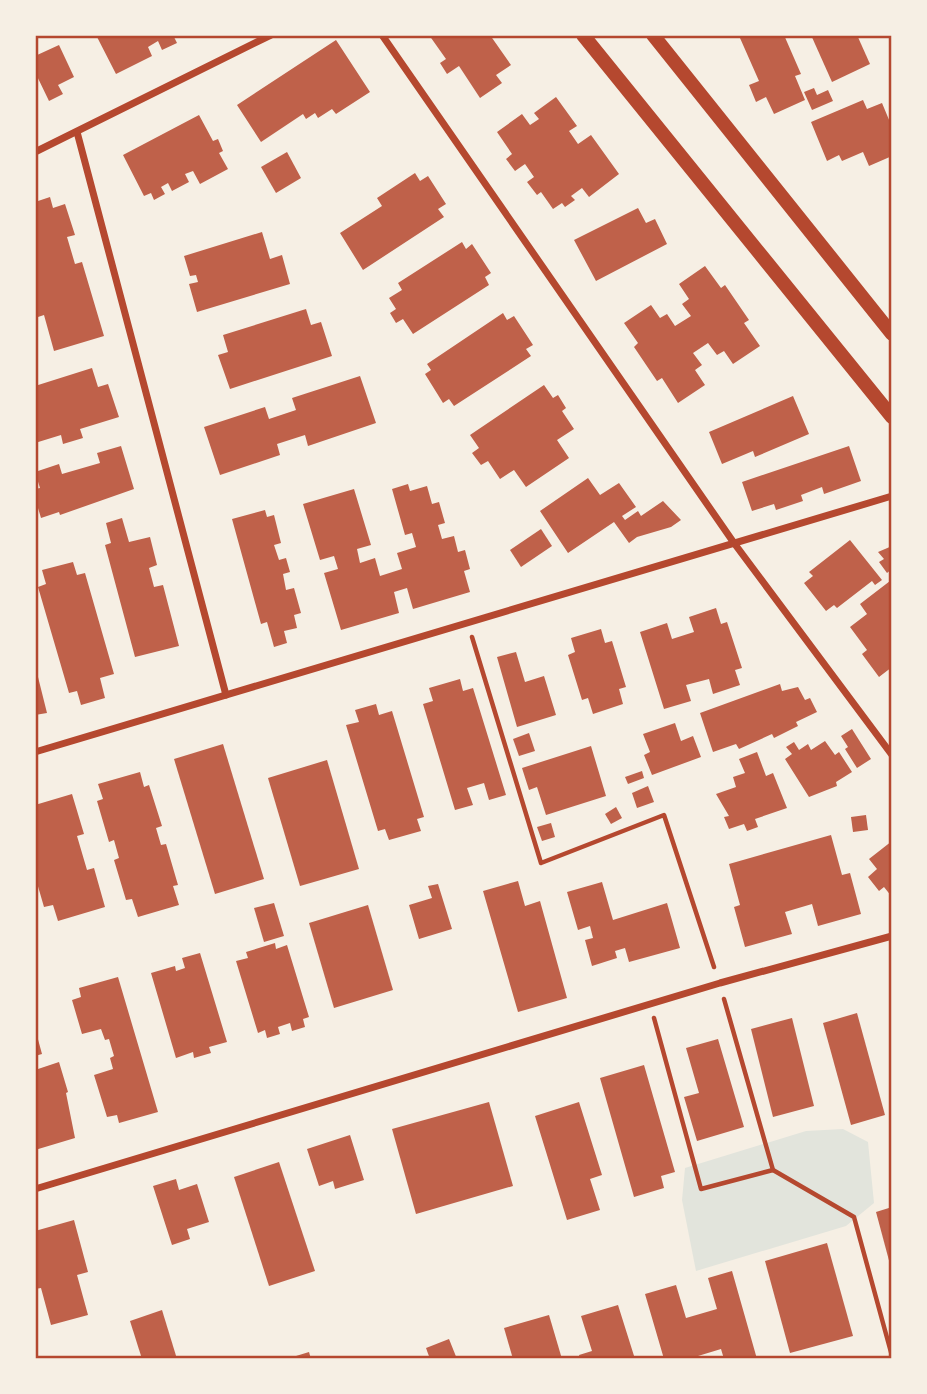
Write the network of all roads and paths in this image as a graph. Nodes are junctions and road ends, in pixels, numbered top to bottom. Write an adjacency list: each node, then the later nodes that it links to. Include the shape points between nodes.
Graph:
1 (271, 35): 5 (street)
2 (382, 35): 10 (street)
3 (583, 35): 8 (main road)
4 (653, 35): 7 (main road)
5 (77, 132): 6 (street); 12 (street)
6 (35, 152)
7 (892, 334)
8 (892, 417)
9 (892, 496): 10 (street)
10 (734, 543): 11 (street); 14 (street)
11 (468, 623): 12 (street); 16 (path, via 541,863 664,815)
12 (226, 695): 13 (street)
13 (35, 752)
14 (892, 755)
15 (892, 936): 16 (street)
16 (720, 983): 17 (street); 18 (path)
17 (650, 1004): 18 (path, via 701,1189); 19 (street)
18 (773, 1170): 20 (path, via 854,1217)
19 (35, 1189)
20 (892, 1356)

